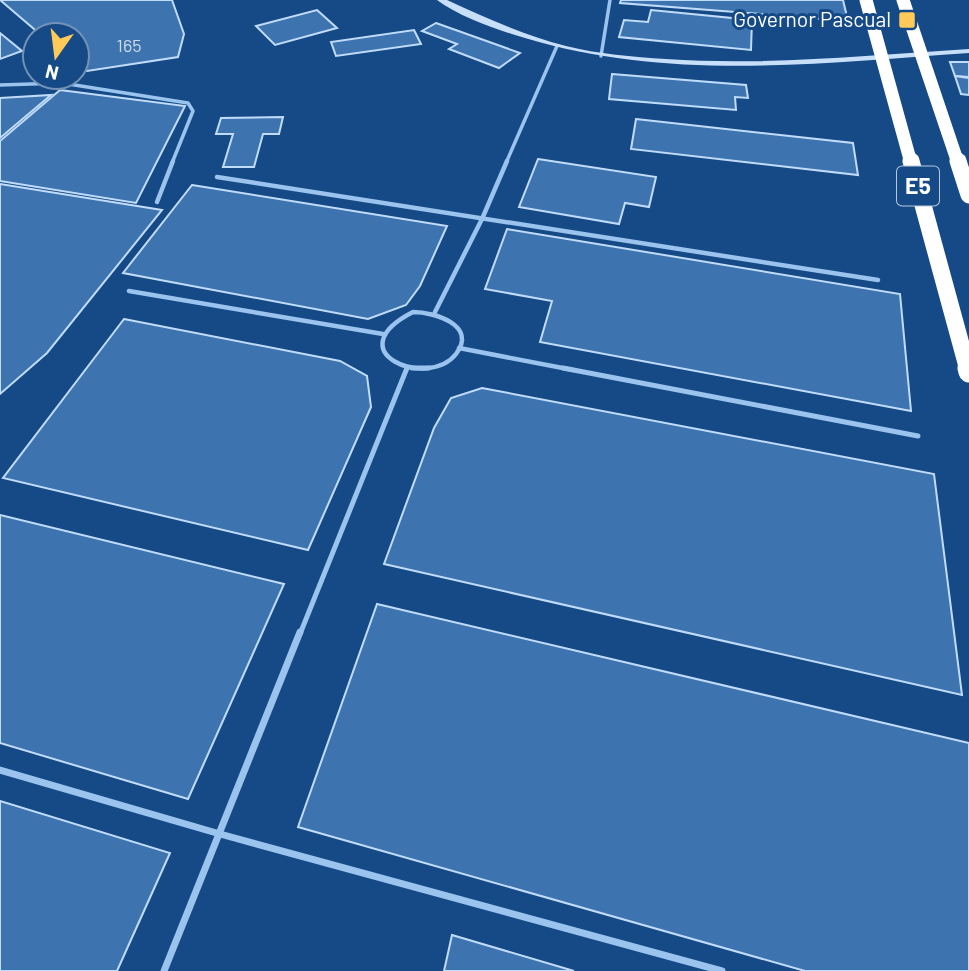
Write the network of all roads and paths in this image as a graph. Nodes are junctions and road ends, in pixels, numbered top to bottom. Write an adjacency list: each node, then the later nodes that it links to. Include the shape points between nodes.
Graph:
1 (441, 0): 5 (main road)
2 (610, 0): 7 (lane)
3 (866, 0): 19 (highway, E5, bridge)
4 (902, 0): 10 (highway, E5, bridge)
5 (558, 46): 7 (main road); 12 (lane)
6 (969, 51): 7 (main road, via 711,65)
7 (601, 56)
8 (0, 85): 11 (lane, via 62,83 188,103 193,111)
9 (217, 177): 12 (lane)
10 (969, 195)
11 (157, 202)
12 (482, 219): 13 (lane); 15 (lane)
13 (878, 281)
14 (129, 291): 16 (lane)
15 (435, 312): 16 (lane, via 397,318); 17 (lane, via 460,330)
16 (383, 334): 18 (lane, via 383,352)
17 (459, 348): 18 (lane, via 441,366); 20 (lane)
18 (407, 368): 22 (lane)
19 (969, 372)
20 (918, 436)
21 (0, 770): 22 (lane)
22 (220, 834): 23 (lane); 24 (lane)
23 (164, 971)
24 (722, 971)

